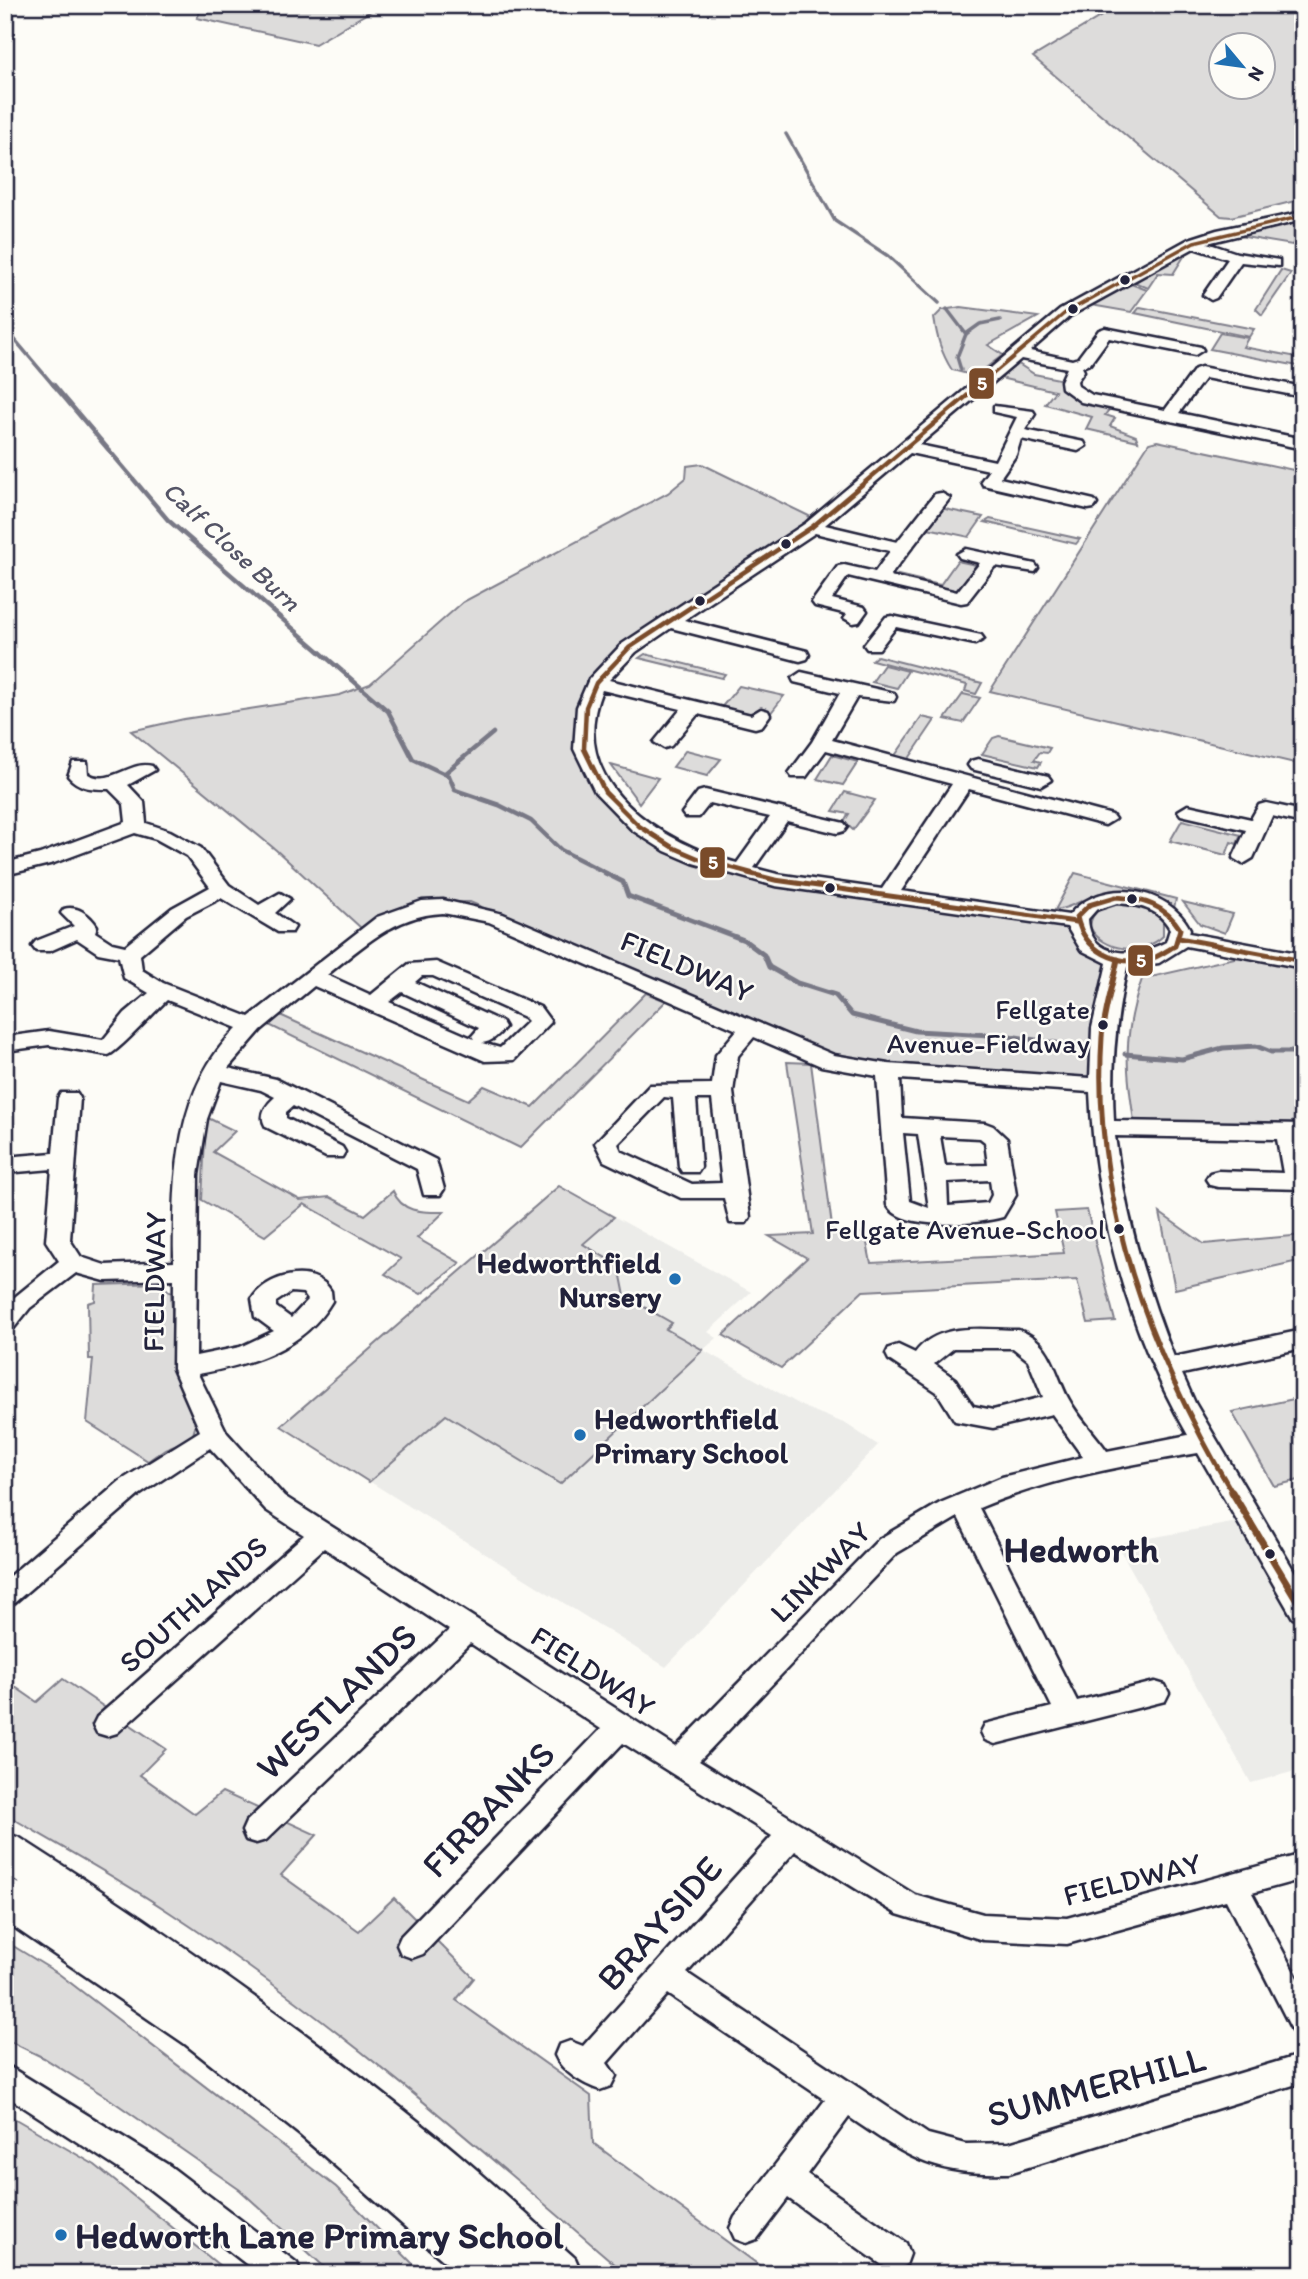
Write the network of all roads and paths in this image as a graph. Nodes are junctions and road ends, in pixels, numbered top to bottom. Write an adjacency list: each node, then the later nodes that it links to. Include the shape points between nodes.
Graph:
1 (1303, 216): 2 (street)
2 (1194, 242): 3 (street); 7 (street, via 1065,313)
3 (1237, 257): 4 (street); 5 (street)
4 (1274, 263)
5 (1212, 295)
6 (1195, 350): 8 (street, via 1105,333 1084,361)
7 (1017, 352): 8 (street); 15 (street)
8 (1073, 365): 11 (street, via 1076,371 1070,388 1087,399)
9 (1303, 392): 11 (street, via 1201,372)
10 (1000, 409): 12 (street, via 1027,414)
11 (1169, 416): 13 (street)
12 (1015, 433): 14 (street); 16 (street)
13 (1303, 444)
14 (1077, 446)
15 (906, 447): 16 (street); 19 (street)
16 (999, 467): 18 (street, via 989,481)
17 (941, 499): 20 (street, via 923,513)
18 (1088, 504)
19 (812, 527): 20 (street); 27 (street)
20 (901, 548): 24 (street)
21 (966, 554): 22 (street)
22 (990, 560): 23 (street); 25 (street)
23 (1029, 568)
24 (879, 579): 25 (street); 26 (street, via 844,570 816,608 859,611)
25 (961, 598): 28 (street)
26 (853, 618)
27 (672, 622): 31 (street); 33 (street, via 629,648)
28 (939, 631): 29 (street); 30 (street, via 892,621)
29 (975, 639)
30 (873, 645)
31 (800, 655)
32 (801, 678): 34 (street)
33 (596, 683): 36 (street); 57 (street, via 586,706 584,749 605,792 639,826 672,846)
34 (851, 690): 35 (street); 39 (street)
35 (887, 697)
36 (693, 707): 37 (street, via 755,722); 38 (street)
37 (761, 715)
38 (664, 742)
39 (821, 743): 43 (street); 44 (street)
40 (978, 765): 46 (street, via 1044,774)
41 (79, 766): 45 (street, via 78,776 90,783)
42 (145, 771): 45 (street)
43 (799, 773)
44 (964, 781): 46 (street); 59 (street)
45 (117, 783): 52 (street, via 134,802)
46 (1030, 799): 51 (street)
47 (1188, 811): 53 (street)
48 (692, 813): 49 (street, via 710,791)
49 (782, 814): 54 (street); 57 (street)
50 (1303, 817): 53 (street, via 1266,809)
51 (1105, 818)
52 (134, 826): 56 (street, via 47,859); 58 (street, via 194,852)
53 (1257, 826): 55 (street)
54 (837, 827)
55 (1243, 858)
56 (5, 869)
57 (741, 872): 59 (street)
58 (222, 888): 62 (street); 68 (street, via 179,912)
59 (888, 895): 63 (street)
60 (280, 899): 62 (street)
61 (71, 913): 65 (street, via 87,926)
62 (260, 914): 64 (street)
63 (1076, 922): 66 (street, via 1091,903 1131,897 1169,912); 69 (street, via 1083,943)
64 (285, 927)
65 (84, 934): 67 (street, via 74,932); 68 (street, via 105,947)
66 (1180, 938): 69 (street, via 1158,957); 70 (street)
67 (43, 946)
68 (129, 953): 73 (street, via 132,973)
69 (1118, 959): 83 (street, via 1102,1036)
70 (1303, 961)
71 (312, 976): 74 (street); 75 (street, FIELDWAY); 76 (street, FIELDWAY, via 399,912 429,906 463,907)
72 (400, 982): 74 (street); 74 (street, via 416,969 436,969 532,1012 540,1022 506,1055 493,1056); 77 (street, via 494,1027)
73 (165, 991): 75 (street); 79 (street, via 133,1018)
74 (373, 1003)
75 (252, 1026): 82 (street, FIELDWAY)
76 (750, 1028): 81 (street, FIELDWAY, via 829,1061); 85 (street, via 727,1055)
77 (483, 1036)
78 (5, 1044): 79 (street, via 50,1038)
79 (108, 1048): 80 (street)
80 (99, 1068)
81 (888, 1071): 83 (street, FIELDWAY); 88 (street)
82 (215, 1072): 86 (street, via 255,1079); 105 (street, FIELDWAY, via 198,1104 188,1153)
83 (1102, 1086): 90 (street)
84 (684, 1091): 85 (street); 95 (street); 101 (street, via 658,1090 606,1143 612,1156 689,1192)
85 (722, 1092): 101 (street)
86 (290, 1096): 92 (street, via 275,1110 274,1122); 100 (street, via 428,1165)
87 (69, 1098): 93 (street)
88 (892, 1125): 89 (street); 89 (street, via 900,1205 923,1216 995,1210 1004,1195 996,1139 985,1131)
89 (928, 1127): 97 (street)
90 (1102, 1128): 91 (street); 110 (street, via 1128,1261)
91 (1295, 1131): 98 (street)
92 (334, 1152)
93 (63, 1160): 94 (street); 104 (street, via 58,1241)
94 (5, 1164)
95 (690, 1167)
96 (988, 1173): 97 (street)
97 (934, 1174): 102 (street)
98 (1300, 1181): 99 (street)
99 (1232, 1185)
100 (432, 1189)
101 (735, 1190): 103 (street)
102 (938, 1203)
103 (738, 1217)
104 (73, 1264): 105 (street, via 105,1273); 106 (street, via 21,1301)
105 (186, 1270): 109 (street, FIELDWAY)
106 (5, 1322)
107 (290, 1330): 109 (street, via 250,1355)
108 (1303, 1339): 110 (street)
109 (185, 1367): 112 (street, FIELDWAY)
110 (1166, 1368): 113 (street)
111 (1058, 1403): 111 (street, via 1038,1355 1018,1339 949,1339 908,1360 950,1388 964,1414 993,1419); 114 (street)
112 (213, 1436): 116 (street, FIELDWAY, via 275,1503); 118 (street, via 175,1453 140,1478)
113 (1205, 1441): 114 (street, LINKWAY); 117 (street)
114 (1101, 1462): 115 (street, LINKWAY, via 1011,1484)
115 (964, 1504): 122 (street); 126 (street, LINKWAY, via 888,1546)
116 (323, 1533): 120 (street, FIELDWAY); 123 (street, SOUTHLANDS)
117 (1295, 1582): 119 (street)
118 (5, 1596)
119 (1303, 1610)
120 (469, 1627): 124 (street, FIELDWAY); 127 (street, WESTLANDS)
121 (1156, 1693): 122 (street)
122 (1070, 1715): 125 (street)
123 (107, 1726)
124 (620, 1727): 126 (street, FIELDWAY); 133 (street, FIRBANKS)
125 (997, 1735)
126 (679, 1763): 128 (street, FIELDWAY)
127 (257, 1831)
128 (792, 1834): 131 (street, FIELDWAY, via 907,1905 984,1927 1068,1931); 134 (street, BRAYSIDE)
129 (5, 1852): 145 (highway, via 259,2024 425,2155)
130 (1303, 1866): 131 (street, FIELDWAY)
131 (1234, 1885): 135 (street)
132 (5, 1897): 144 (highway, via 201,2030 316,2120)
133 (413, 1946)
134 (666, 1976): 136 (street, BRAYSIDE); 139 (street, SUMMERHILL)
135 (1303, 2020)
136 (585, 2066)
137 (1303, 2068): 139 (street, SUMMERHILL, via 1009,2158 966,2159 920,2147)
138 (5, 2078): 143 (street, via 159,2176)
139 (846, 2098): 140 (street)
140 (785, 2177): 141 (street); 142 (street)
141 (746, 2228)
142 (894, 2254)
143 (285, 2274)
144 (495, 2274)
145 (558, 2274)

